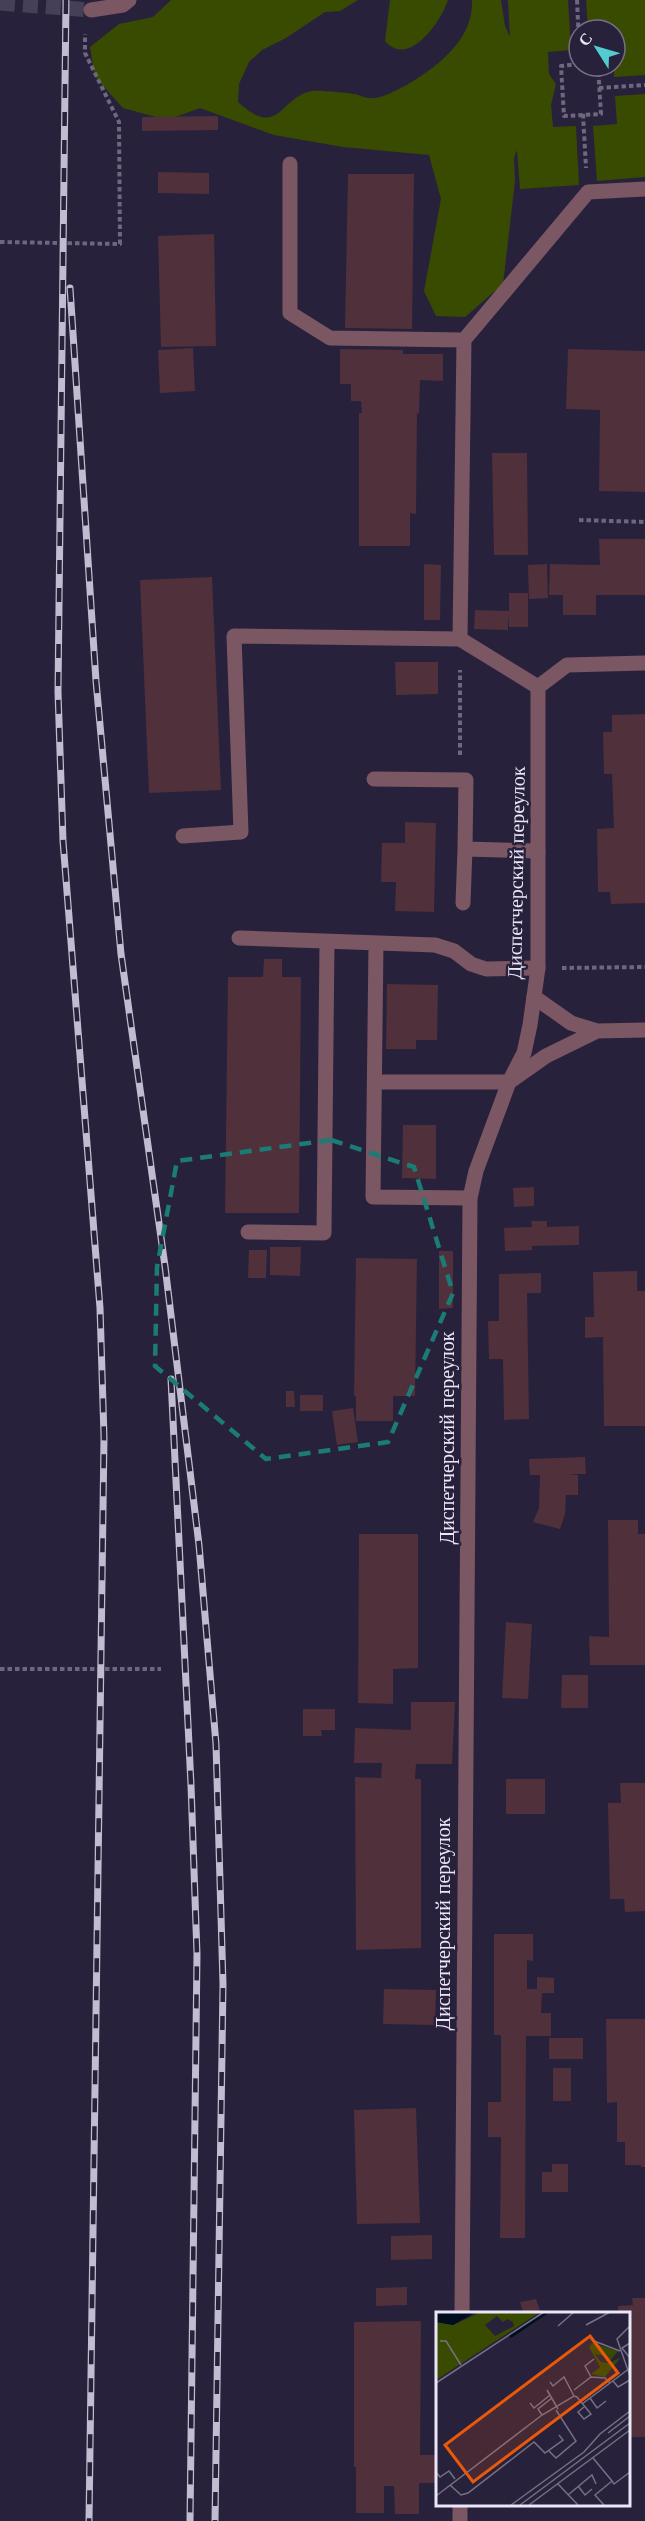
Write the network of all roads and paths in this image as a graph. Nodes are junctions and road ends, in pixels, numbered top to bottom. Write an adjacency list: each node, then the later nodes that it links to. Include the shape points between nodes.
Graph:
1 (129, 0): 3 (street)
2 (576, 0): 4 (path)
3 (91, 10)
4 (577, 18)
5 (85, 53): 14 (path, via 119,122 120,244)
6 (567, 65): 10 (path, via 561,66 564,116)
7 (599, 78): 9 (path)
8 (645, 85): 9 (path)
9 (599, 88): 10 (path, via 601,114)
10 (583, 114): 13 (path)
11 (290, 164): 15 (street, via 290,313 330,338)
12 (645, 189): 13 (street)
13 (588, 192): 15 (street)
14 (0, 242)
15 (464, 340): 18 (street)
16 (579, 520): 17 (path)
17 (645, 522)
18 (460, 639): 20 (street); 22 (path); 23 (street, via 234,636 241,832)
19 (645, 663): 20 (street, via 567,665)
20 (538, 687): 25 (street, Диспетчерский переулок)
21 (374, 779): 22 (street)
22 (459, 780): 24 (street, via 466,780)
23 (183, 836)
24 (465, 849): 25 (street); 26 (street)
25 (538, 851): 31 (street, Диспетчерский переулок)
26 (463, 903)
27 (240, 938): 28 (street)
28 (327, 942): 29 (street); 38 (street, via 324,1233)
29 (376, 944): 31 (street, via 435,945 486,969); 35 (street)
30 (645, 967): 31 (path)
31 (538, 968): 32 (street, Диспетчерский переулок)
32 (534, 997): 34 (street, via 571,1023); 36 (street, Диспетчерский переулок, via 524,1053)
33 (645, 1030): 34 (street)
34 (597, 1031): 36 (street, via 546,1056)
35 (375, 1082): 36 (street); 37 (street, via 373,1197)
36 (509, 1082): 37 (street, Диспетчерский переулок)
37 (470, 1198): 41 (street, Диспетчерский переулок)
38 (248, 1232)
39 (0, 1669): 40 (path)
40 (161, 1669)
41 (462, 2312)

